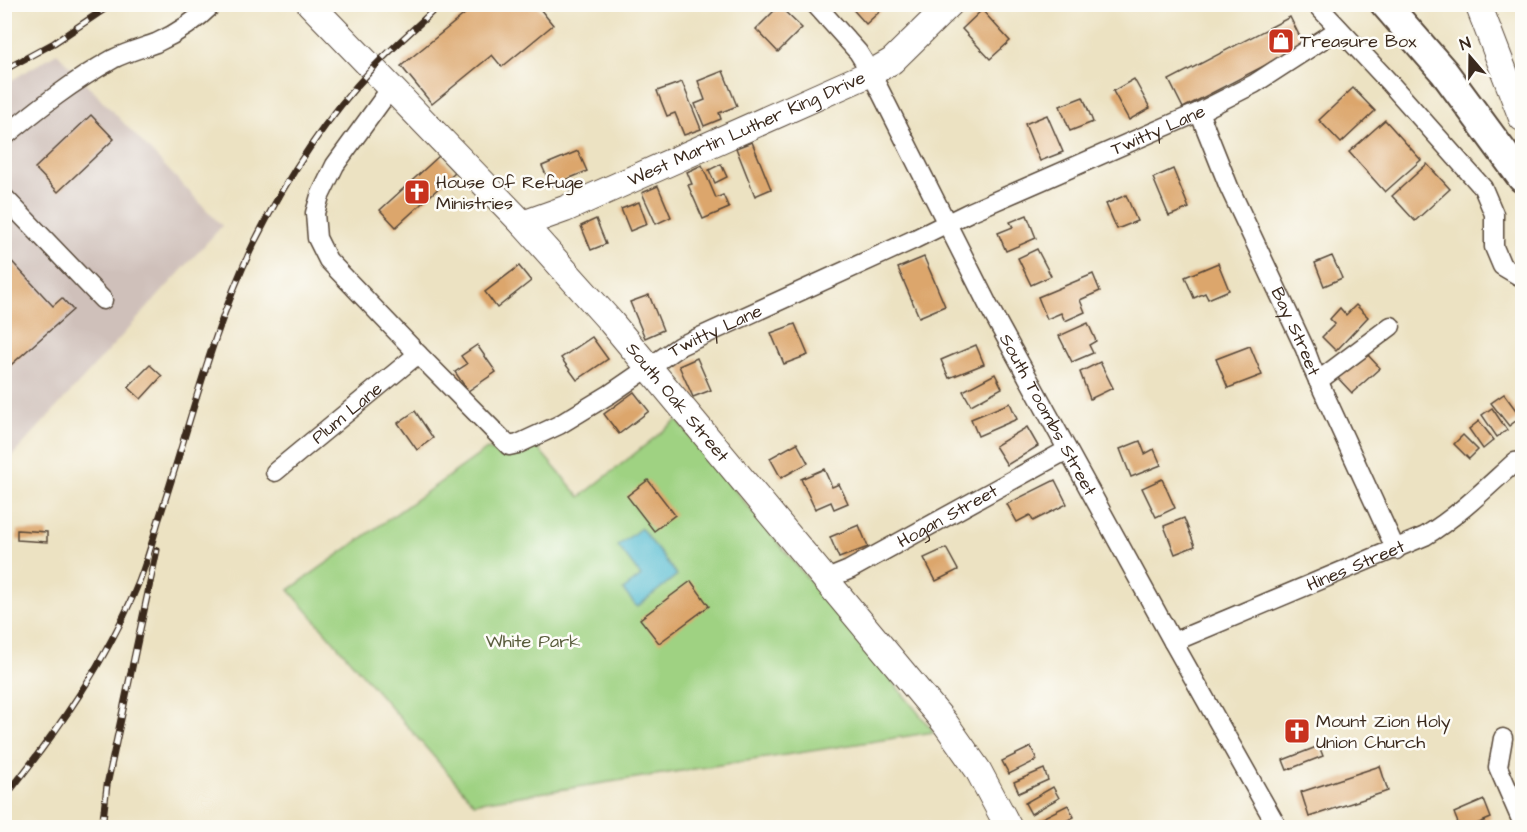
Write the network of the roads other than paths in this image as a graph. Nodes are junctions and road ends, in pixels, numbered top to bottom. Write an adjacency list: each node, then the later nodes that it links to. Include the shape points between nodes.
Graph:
1 (213, 4): 13 (street, via 183,29 88,73)
2 (310, 4): 10 (main road, South Oak Street)
3 (815, 4): 9 (street, South Toombs Street, via 858,52)
4 (950, 4): 9 (main road, West Martin Luther King Drive, via 892,61)
5 (1316, 4): 8 (street)
6 (1385, 4): 14 (main road, via 1444,72)
7 (1478, 4): 12 (main road)
8 (1339, 29): 11 (street, Twitty Lane, via 1254,84); 18 (street, via 1483,188 1494,214 1494,247 1502,266)
9 (871, 73): 16 (street, South Toombs Street); 17 (main road, West Martin Luther King Drive)
10 (392, 88): 17 (main road, South Oak Street); 21 (street, Twitty Lane, via 335,165 320,196 315,227 328,260)
11 (1199, 112): 16 (street, Twitty Lane); 23 (street, Bay Street)
12 (1522, 118)
13 (4, 137)
14 (1522, 178)
15 (4, 197): 19 (street)
16 (945, 223): 22 (street, Twitty Lane, via 680,346); 24 (street, South Toombs Street)
17 (523, 224): 22 (main road, South Oak Street)
18 (1522, 275)
19 (103, 300)
20 (1391, 326): 23 (street)
21 (418, 354): 22 (street, Twitty Lane, via 509,446 558,425); 26 (street, Plum Lane)
22 (650, 367): 28 (main road, South Oak Street)
23 (1318, 381): 27 (street, Bay Street)
24 (1067, 450): 28 (street, Hogan Street); 29 (street, South Toombs Street)
25 (1522, 461): 27 (street, Hines Street, via 1515,462 1443,525)
26 (275, 472)
27 (1396, 550): 29 (street, Hines Street)
28 (827, 579): 32 (main road, South Oak Street, via 945,723 978,770)
29 (1173, 642): 33 (street, South Toombs Street)
30 (1503, 738): 31 (street, via 1498,767)
31 (1522, 822)
32 (1009, 828)
33 (1278, 828)

